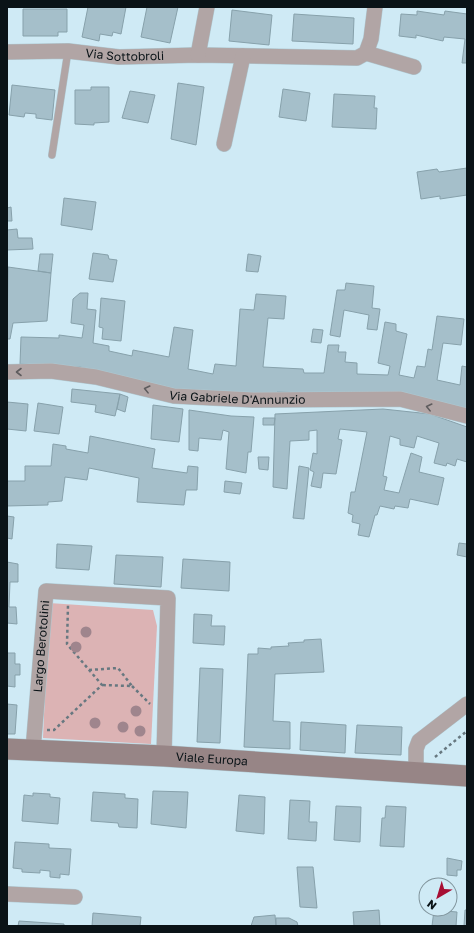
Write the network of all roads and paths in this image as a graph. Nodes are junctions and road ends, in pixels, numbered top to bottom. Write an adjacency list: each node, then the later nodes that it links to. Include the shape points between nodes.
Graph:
1 (207, 7): 6 (street)
2 (375, 7): 5 (street, via 371,40)
3 (68, 51): 4 (street, Via Sottobroli); 6 (street, Via Sottobroli, via 119,57); 10 (lane)
4 (7, 52)
5 (366, 53): 7 (street, Via Sottobroli, via 357,58); 8 (street)
6 (198, 55): 7 (street, Via Sottobroli)
7 (243, 56): 9 (street)
8 (414, 67)
9 (224, 144)
10 (52, 155)
11 (7, 372): 12 (street, Via Gabriele D'Annunzio, one-way to 11, via 400,399 253,400 174,396 96,377 51,371)
12 (467, 416)
13 (68, 592): 14 (path, via 66,644); 18 (street, Largo Berotolini, via 168,598); 20 (street, Largo Berotolini, via 46,591)
14 (89, 670): 15 (path); 16 (path, via 118,668)
15 (102, 685): 16 (path); 20 (path, via 54,730)
16 (132, 686): 18 (path)
17 (467, 704): 23 (street, via 419,741 416,749)
18 (164, 714): 22 (street)
19 (467, 731): 23 (path)
20 (34, 740): 21 (main road, Viale Europa); 22 (main road, Viale Europa)
21 (7, 748)
22 (164, 756): 23 (main road, Viale Europa, via 330,769)
23 (416, 772): 24 (main road, Viale Europa)
24 (467, 776)
25 (7, 894): 26 (street)
26 (75, 897)

